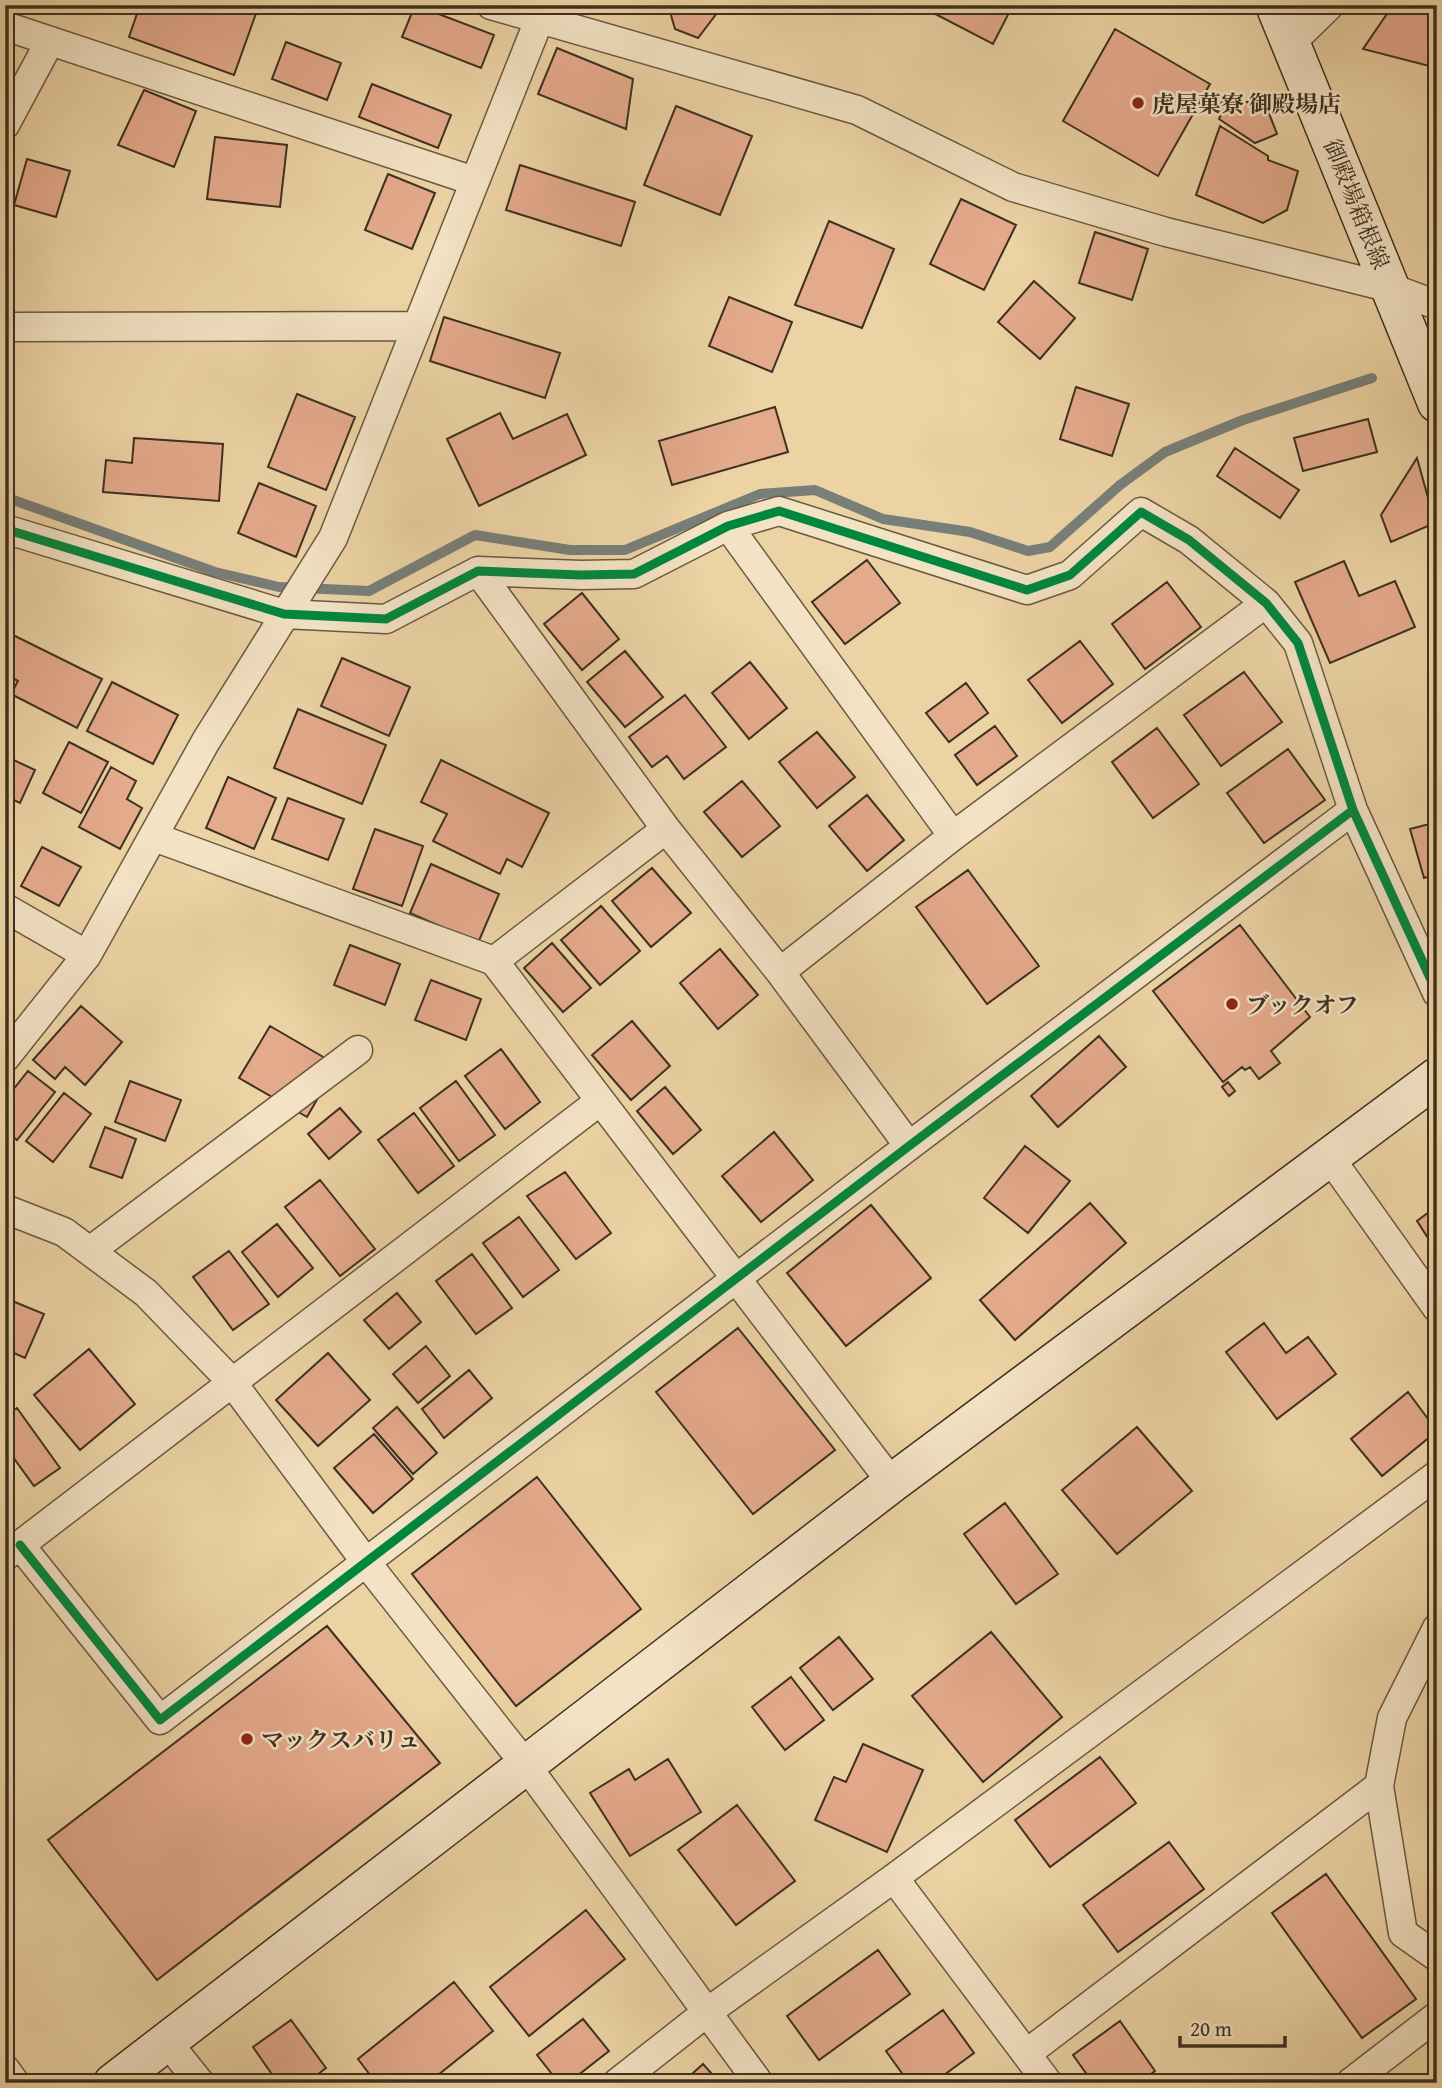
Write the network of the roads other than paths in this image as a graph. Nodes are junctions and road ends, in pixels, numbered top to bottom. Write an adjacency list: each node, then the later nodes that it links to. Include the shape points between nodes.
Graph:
1 (491, 5): 4 (street)
2 (1275, 5): 7 (street, 御殿場箱根線)
3 (1330, 5): 7 (street)
4 (542, 13): 9 (street); 10 (street, via 856,110 1013,187 1166,232)
5 (5, 26): 6 (street)
6 (50, 41): 8 (street); 9 (street)
7 (1291, 43): 10 (street, 御殿場箱根線)
8 (5, 125)
9 (474, 181): 12 (street)
10 (1391, 288): 11 (street); 14 (street, 御殿場箱根線)
11 (1437, 305)
12 (415, 326): 13 (street); 19 (street, via 333,538)
13 (5, 327)
14 (1437, 403)
15 (728, 526): 17 (street, via 634,573); 18 (street, via 779,511 1027,590 1070,575 1141,512 1189,540); 22 (street)
16 (5, 529): 19 (street)
17 (478, 571): 19 (street, via 386,619); 21 (street)
18 (1266, 603): 20 (street, via 1298,643); 22 (street)
19 (289, 607): 23 (street, via 206,741)
20 (1353, 810): 28 (street); 33 (street)
21 (666, 829): 26 (street); 27 (street)
22 (953, 836): 27 (street)
23 (154, 837): 25 (street); 26 (street)
24 (5, 908): 25 (street)
25 (87, 955): 30 (street)
26 (494, 961): 32 (street)
27 (780, 972): 33 (street)
28 (1437, 993)
29 (358, 1050): 36 (street)
30 (5, 1058)
31 (1437, 1077): 34 (street)
32 (600, 1101): 37 (street); 39 (street)
33 (909, 1146): 37 (street)
34 (1331, 1158): 38 (street); 41 (street)
35 (5, 1209): 36 (street, via 64,1232)
36 (90, 1251): 39 (street, via 146,1293)
37 (736, 1280): 41 (street); 43 (street)
38 (1437, 1308)
39 (231, 1381): 42 (street); 43 (street)
40 (1437, 1475): 47 (street)
41 (892, 1483): 45 (street)
42 (13, 1551): 43 (street, via 160,1720)
43 (365, 1561): 45 (street)
44 (1437, 1628): 46 (street, via 1392,1718)
45 (524, 1764): 49 (street); 51 (street)
46 (1379, 1786): 48 (street, via 1403,1933); 52 (street)
47 (894, 1878): 49 (street); 52 (street)
48 (1437, 1957)
49 (706, 2012): 57 (street); 58 (street)
50 (1437, 2016): 60 (street)
51 (168, 2043): 55 (street); 56 (street)
52 (1026, 2054): 59 (street)
53 (5, 2069): 54 (street)
54 (15, 2083)
55 (113, 2083)
56 (200, 2083)
57 (617, 2083)
58 (759, 2083)
59 (1048, 2083)
60 (1350, 2083)

